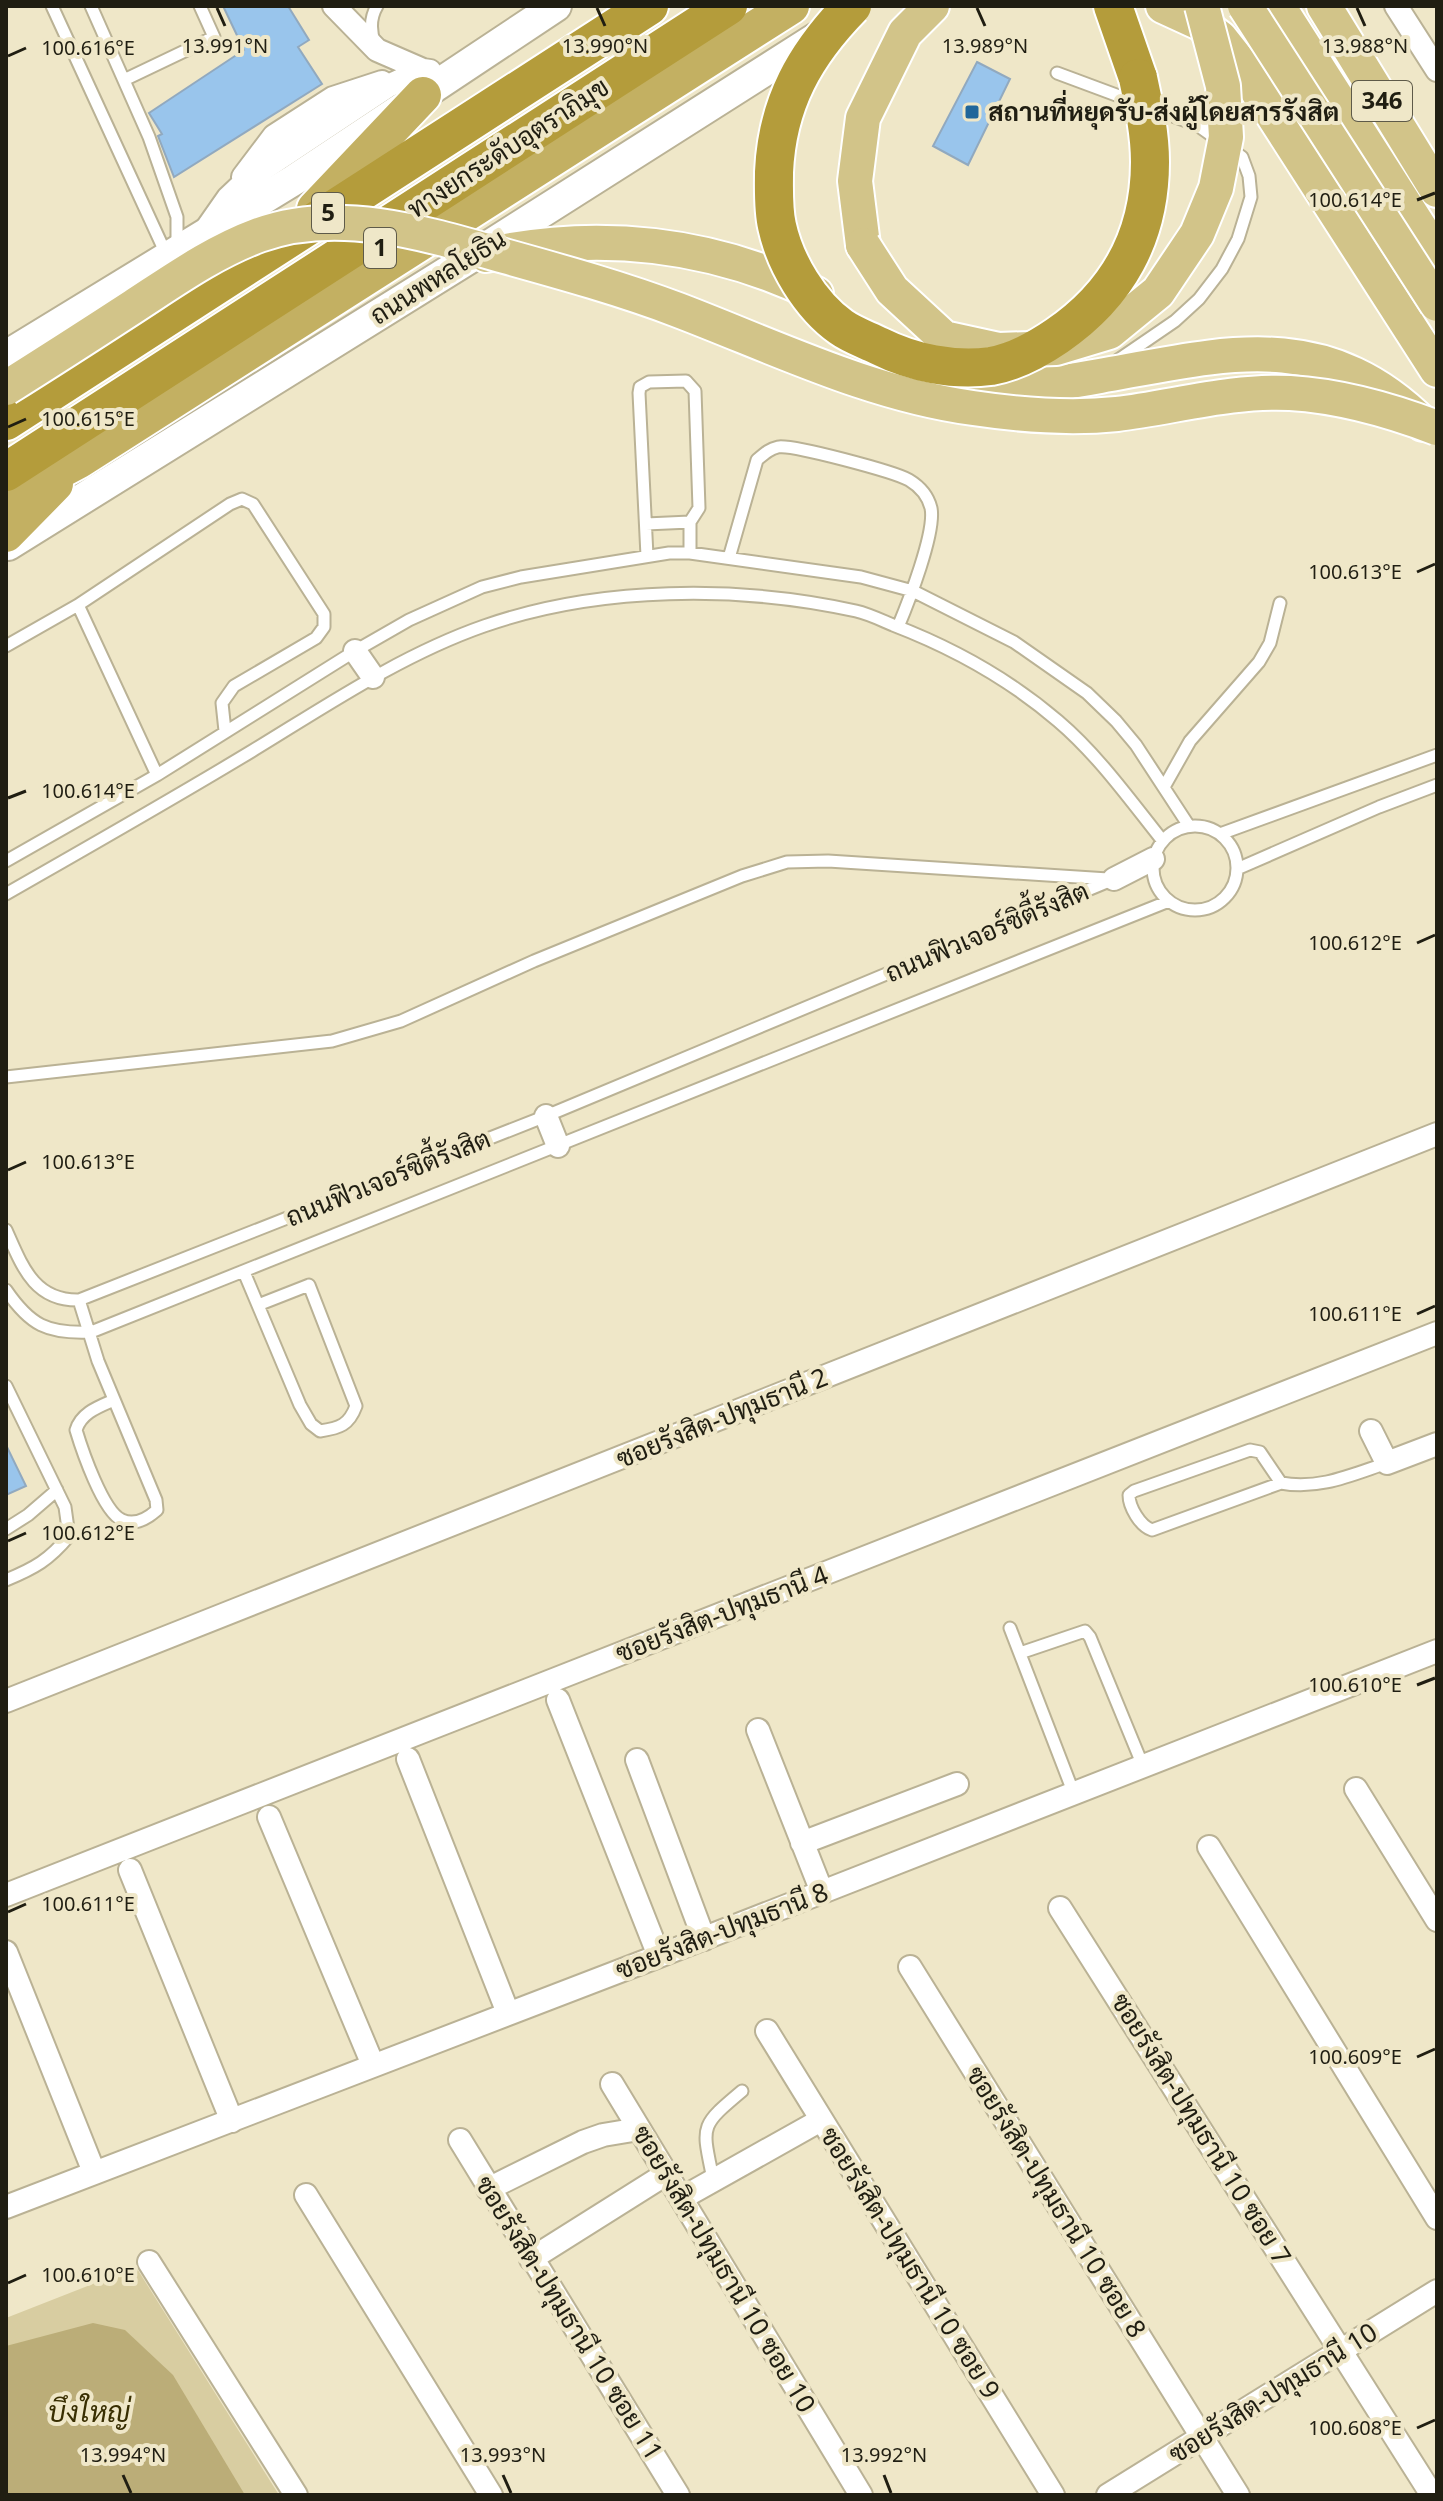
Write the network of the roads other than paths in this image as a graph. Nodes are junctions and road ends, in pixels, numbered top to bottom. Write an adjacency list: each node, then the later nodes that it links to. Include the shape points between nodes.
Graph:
1 (52, 6): 31 (lane)
2 (91, 6): 27 (lane)
3 (200, 6): 27 (lane, via 214,37)
4 (377, 6): 23 (lane, via 372,34)
5 (556, 6): 28 (main road, via 456,73)
6 (626, 6): 30 (highway)
7 (649, 6): 42 (highway, ทางยกระดับอุตราภิมุข / 5, bridge)
8 (728, 6): 46 (highway, ทางยกระดับอุตราภิมุข / 5)
9 (756, 6): 47 (highway, 1)
10 (791, 6): 45 (highway)
11 (852, 6): 35 (highway, bridge, via 802,66 775,148 777,226 794,271)
12 (868, 6): 33 (main road, ถนนพหลโยธิน / 1)
13 (932, 6): 16 (main road, bridge, via 905,33 863,118 855,181 863,245 892,290 944,338 999,350 1056,348 1109,332 1158,292 1197,234 1216,188 1226,137 1223,86)
14 (1113, 6): 35 (highway, bridge, via 1138,78 1150,163 1136,242 1100,301 1042,346 981,367 935,365 897,355)
15 (1163, 6): 24 (main road, via 1200,23)
16 (1202, 6)
17 (1245, 6): 34 (main road, bridge)
18 (1266, 6): 24 (main road, via 1246,21)
19 (1278, 6): 32 (main road)
20 (1396, 6): 25 (street)
21 (334, 7): 23 (street)
22 (1323, 7): 29 (main road, 346)
23 (377, 50): 28 (street)
24 (1239, 62): 37 (main road)
25 (1437, 70)
26 (1057, 73): 38 (lane, via 1197,125 1242,157 1251,197 1238,239 1199,299 1130,353)
27 (124, 80): 31 (lane, via 177,217)
28 (419, 80): 30 (highway); 31 (main road); 31 (street, via 260,171)
29 (1432, 172)
30 (315, 209): 41 (highway)
31 (181, 249): 36 (main road)
32 (1437, 255)
33 (468, 259): 38 (main road, via 585,241 704,255 791,281 914,354 967,378 1022,385); 52 (main road, ถนนพหลโยธิน / 1)
34 (1437, 304)
35 (840, 326): 40 (highway, bridge)
36 (6, 356)
37 (1437, 370)
38 (1084, 379): 44 (main road, via 1216,357 1298,356 1368,380)
39 (6, 388): 40 (main road, bridge, via 218,252 261,234 330,223 416,232 556,271 674,308 849,377)
40 (926, 401): 43 (main road, bridge, via 1031,416 1100,415 1288,393 1364,404)
41 (6, 410)
42 (6, 421)
43 (1437, 428)
44 (1437, 438)
45 (79, 460): 48 (highway); 51 (highway)
46 (6, 472)
47 (6, 492)
48 (6, 499)
49 (690, 522): 50 (lane); 50 (lane, via 699,508 695,391 686,381 649,382 639,393); 53 (lane)
50 (646, 524): 54 (lane)
51 (6, 534)
52 (6, 546)
53 (690, 553): 54 (lane); 55 (lane)
54 (647, 556): 61 (lane, via 482,587)
55 (729, 558): 56 (lane, via 861,577); 56 (lane, via 757,460 780,446 800,447 908,479 924,493 932,510 930,529)
56 (913, 591): 59 (lane); 67 (lane, via 1014,642 1087,693 1136,745)
57 (1280, 603): 67 (lane, via 1259,662 1190,741)
58 (78, 605): 60 (lane); 63 (lane, via 230,504 242,499 253,504 324,614 324,627 316,638 234,686 222,703); 65 (lane)
59 (898, 627): 62 (lane, via 859,611 776,599 691,593 606,598 482,626); 70 (lane, via 937,642 1004,680 1059,722 1101,764)
60 (6, 646)
61 (355, 651): 62 (street); 63 (lane)
62 (373, 677): 74 (lane)
63 (225, 731): 65 (lane)
64 (1437, 755): 69 (lane)
65 (157, 775): 71 (lane)
66 (1437, 785): 72 (lane)
67 (1164, 787): 68 (lane)
68 (1189, 826): 69 (lane); 70 (lane, via 1170,833)
69 (1220, 834): 72 (lane)
70 (1158, 850): 73 (street); 75 (lane, via 1155,882)
71 (6, 861)
72 (1237, 869): 75 (lane, via 1230,891 1212,906 1190,910)
73 (1114, 879): 76 (lane, ถนนฟิวเจอร์ซิตี้รังสิต, via 787,862 534,961 401,1021 332,1041); 77 (lane, ถนนฟิวเจอร์ซิตี้รังสิต)
74 (6, 894)
75 (1169, 901): 79 (lane, ถนนฟิวเจอร์ซิตี้รังสิต)
76 (6, 1077)
77 (546, 1116): 79 (street); 83 (lane, ถนนฟิวเจอร์ซิตี้รังสิต)
78 (1437, 1134): 100 (street, ซอยรังสิต-ปทุมธานี 2)
79 (558, 1146): 81 (lane, ถนนฟิวเจอร์ซิตี้รังสิต)
80 (6, 1230): 83 (lane, via 23,1270 42,1290 57,1299)
81 (244, 1272): 84 (lane); 85 (lane, ถนนฟิวเจอร์ซิตี้รังสิต)
82 (6, 1290): 85 (lane, ถนนฟิวเจอร์ซิตี้รังสิต, via 23,1314 43,1328)
83 (79, 1300): 85 (lane)
84 (258, 1305): 84 (lane, via 309,1285 356,1406 351,1419 320,1431 311,1424)
85 (91, 1332): 88 (lane)
86 (1437, 1333): 113 (street, ซอยรังสิต-ปทุมธานี 4)
87 (6, 1386): 93 (lane)
88 (114, 1400): 88 (lane, via 156,1500 157,1510 133,1522 121,1520 107,1505 76,1430 88,1413)
89 (1371, 1431): 91 (street)
90 (1437, 1444): 91 (street)
91 (1387, 1463): 92 (lane, via 1324,1484)
92 (1281, 1483): 92 (lane, via 1265,1457 1250,1450 1134,1491 1129,1502 1152,1530)
93 (57, 1490): 94 (lane); 95 (lane, via 69,1536 53,1556)
94 (6, 1529)
95 (6, 1580)
96 (1010, 1628): 98 (lane)
97 (1437, 1651): 104 (street, ซอยรังสิต-ปทุมธานี 8)
98 (1020, 1653): 104 (lane, via 1085,1631); 107 (lane)
99 (558, 1700): 118 (street)
100 (6, 1701)
101 (758, 1730): 109 (street)
102 (408, 1759): 120 (street)
103 (637, 1760): 116 (street)
104 (1143, 1766): 107 (street, ซอยรังสิต-ปทุมธานี 8)
105 (957, 1784): 109 (street)
106 (1356, 1789): 115 (street)
107 (1074, 1794): 112 (street, ซอยรังสิต-ปทุมธานี 8)
108 (269, 1817): 122 (street)
109 (802, 1843): 112 (street)
110 (1209, 1847): 136 (street)
111 (130, 1870): 126 (street)
112 (822, 1892): 116 (street, ซอยรังสิต-ปทุมธานี 8)
113 (6, 1895)
114 (1060, 1908): 140 (street, ซอยรังสิต-ปทุมธานี 10 ซอย 7)
115 (1437, 1920)
116 (704, 1939): 118 (street, ซอยรังสิต-ปทุมธานี 8)
117 (6, 1952): 129 (street)
118 (659, 1956): 120 (street, ซอยรังสิต-ปทุมธานี 8)
119 (910, 1967): 141 (street, ซอยรังสิต-ปทุมธานี 10 ซอย 8)
120 (508, 2013): 122 (street, ซอยรังสิต-ปทุมธานี 8)
121 (767, 2031): 125 (street, ซอยรังสิต-ปทุมธานี 10 ซอย 9)
122 (373, 2065): 126 (street, ซอยรังสิต-ปทุมธานี 8)
123 (612, 2084): 127 (street, ซอยรังสิต-ปทุมธานี 10 ซอย 10)
124 (742, 2091): 131 (lane, via 706,2127)
125 (821, 2120): 131 (street); 146 (street, ซอยรังสิต-ปทุมธานี 10 ซอย 9)
126 (232, 2121): 129 (street, ซอยรังสิต-ปทุมธานี 8)
127 (639, 2129): 130 (street, ซอยรังสิต-ปทุมธานี 10 ซอย 10); 132 (street, via 583,2142)
128 (460, 2140): 132 (street, ซอยรังสิต-ปทุมธานี 10 ซอย 11)
129 (94, 2172): 135 (street, ซอยรังสิต-ปทุมธานี 8)
130 (666, 2174): 134 (street, ซอยรังสิต-ปทุมธานี 10 ซอย 10); 137 (street)
131 (713, 2179): 134 (street)
132 (488, 2189): 137 (street, ซอยรังสิต-ปทุมธานี 10 ซอย 11)
133 (306, 2195): 143 (street)
134 (682, 2198): 145 (street, ซอยรังสิต-ปทุมธานี 10 ซอย 10)
135 (6, 2207)
136 (1437, 2218)
137 (531, 2259): 144 (street, ซอยรังสิต-ปทุมธานี 10 ซอย 11)
138 (149, 2262): 142 (street)
139 (1437, 2291): 140 (street, ซอยรังสิต-ปทุมธานี 10)
140 (1342, 2350): 141 (street, ซอยรังสิต-ปทุมธานี 10); 149 (street, ซอยรังสิต-ปทุมธานี 10 ซอย 7)
141 (1202, 2437): 147 (street, ซอยรังสิต-ปทุมธานี 10); 148 (street, ซอยรังสิต-ปทุมธานี 10 ซอย 8)
142 (296, 2495)
143 (491, 2495)
144 (678, 2495)
145 (861, 2495)
146 (1053, 2495)
147 (1108, 2495)
148 (1238, 2495)
149 (1432, 2495)

